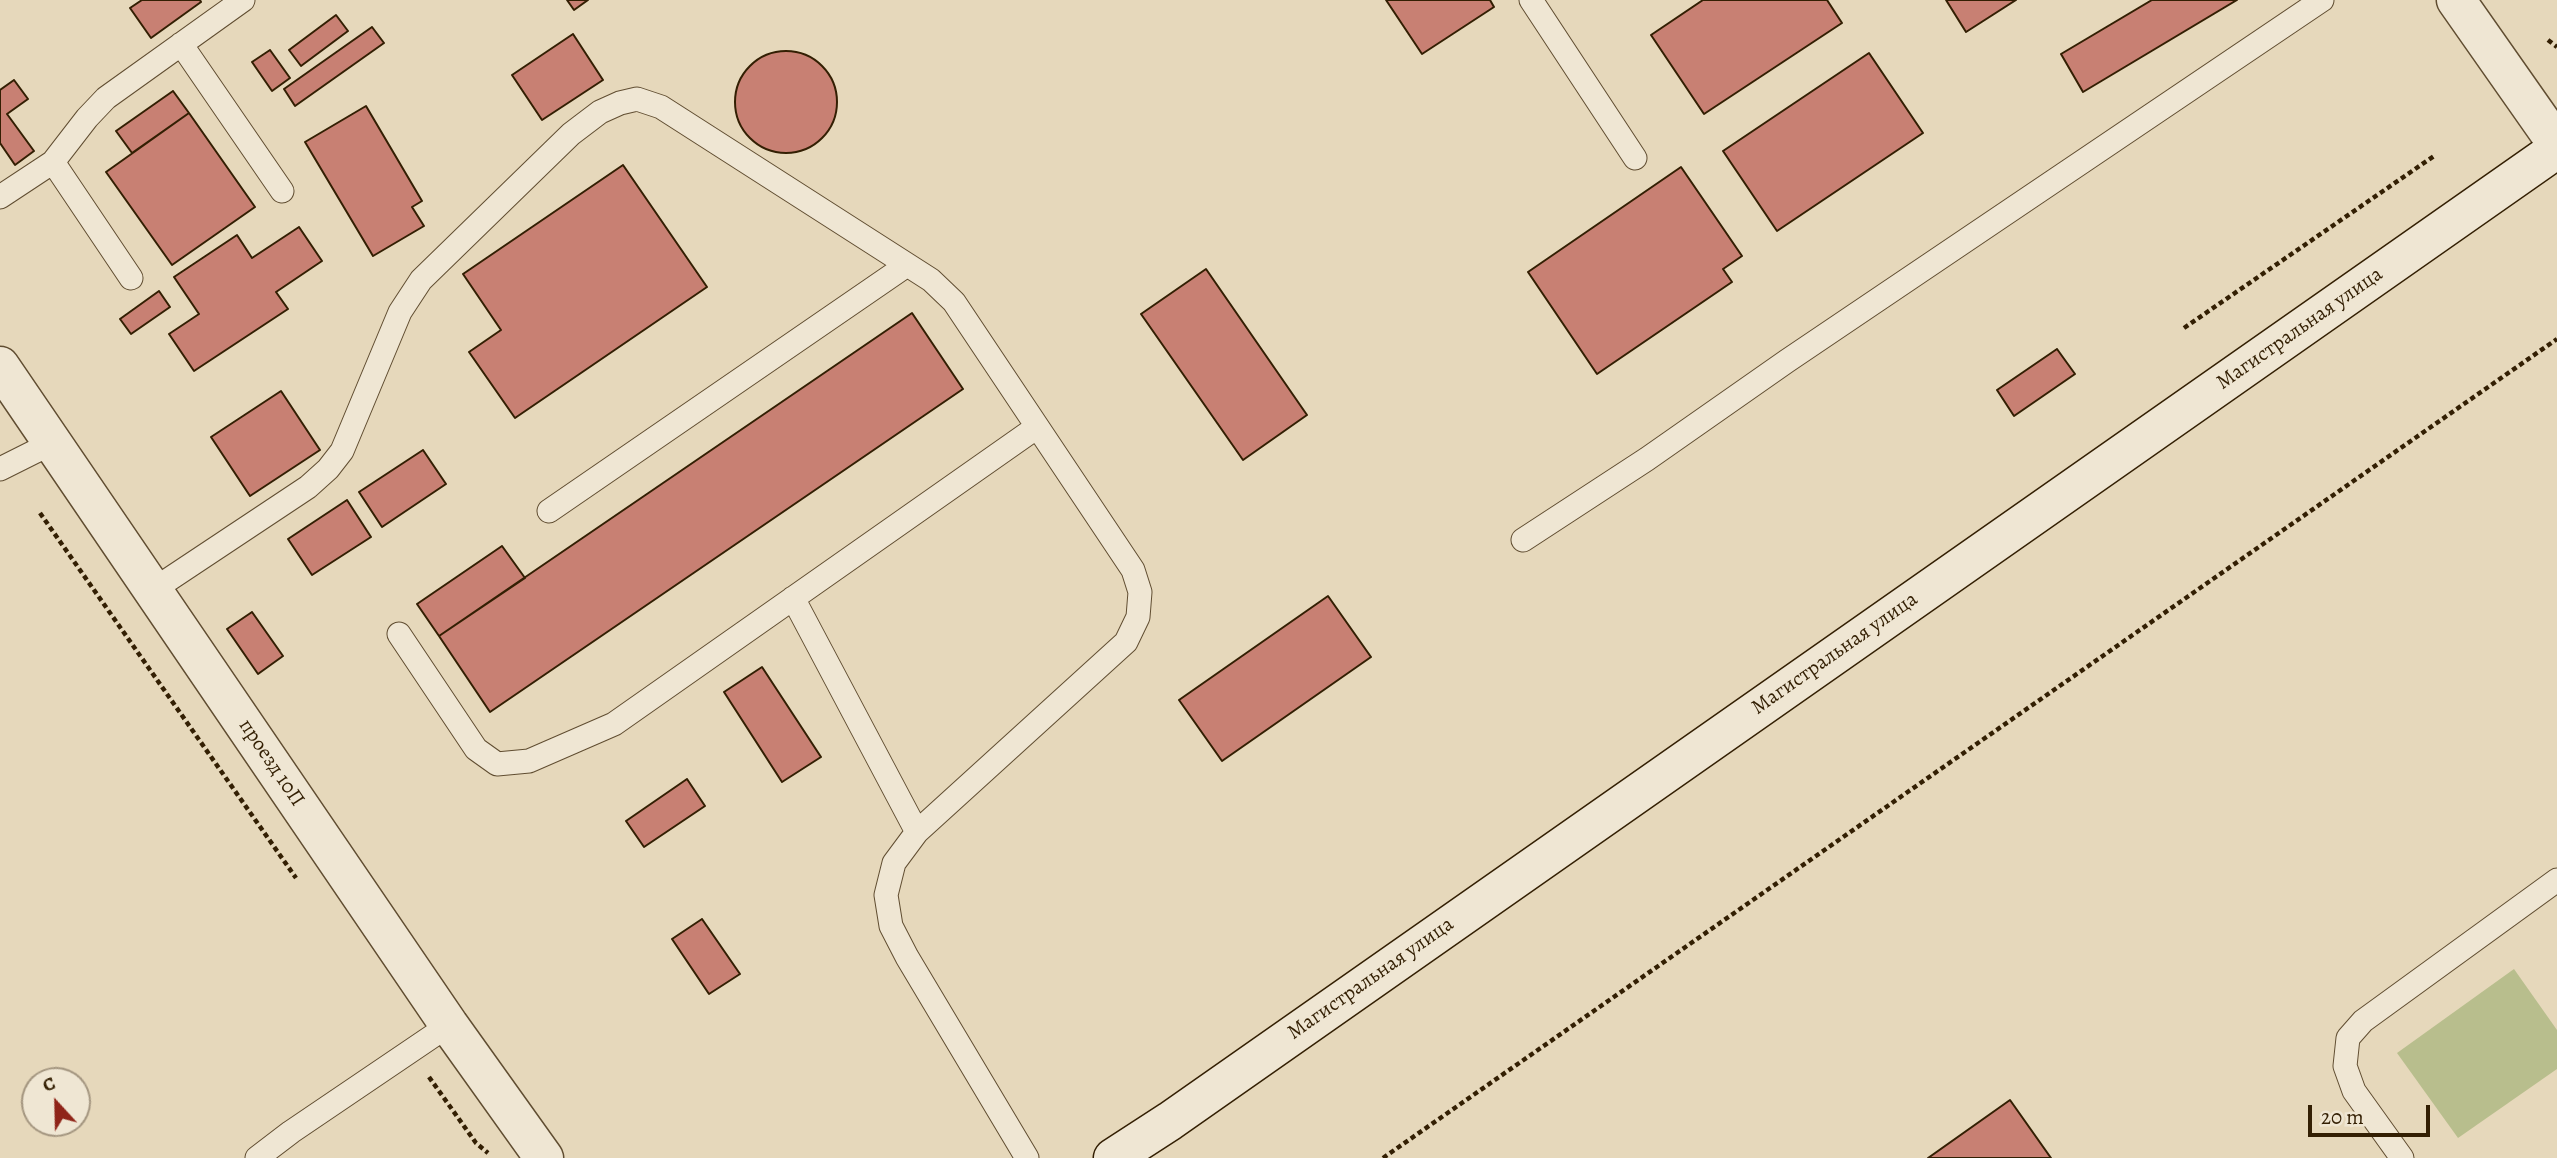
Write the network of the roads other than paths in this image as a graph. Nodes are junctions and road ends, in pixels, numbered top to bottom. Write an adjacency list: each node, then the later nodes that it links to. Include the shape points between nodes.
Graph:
1 (243, 0): 5 (lane)
2 (1531, 0): 7 (lane)
3 (2322, 0): 18 (lane)
4 (2456, 0): 6 (main road)
5 (181, 44): 8 (lane, via 106,98); 9 (lane)
6 (2557, 146): 28 (main road, Магистральная улица)
7 (1635, 158)
8 (53, 162): 10 (lane); 12 (lane)
9 (282, 191)
10 (0, 197)
11 (906, 265): 14 (lane, via 954,302); 17 (lane); 19 (lane, via 661,107 637,99 620,103 571,134 421,280 400,312 341,451 328,469)
12 (131, 278)
13 (0, 366): 15 (main road, проезд 10П)
14 (1037, 427): 20 (lane); 22 (lane, via 1133,570 1140,592 1138,617 1126,642)
15 (52, 443): 16 (lane); 19 (main road, проезд 10П)
16 (0, 469)
17 (550, 511)
18 (1522, 540)
19 (152, 590): 24 (main road, проезд 10П)
20 (793, 598): 21 (lane, via 614,724 529,761 497,764 476,749); 22 (lane)
21 (399, 634)
22 (917, 832): 27 (lane, via 894,863 886,895 891,926)
23 (2557, 880): 29 (lane, via 2363,1021 2348,1038 2345,1066 2354,1091)
24 (449, 1025): 25 (lane); 26 (main road, проезд 10П)
25 (257, 1158)
26 (544, 1158)
27 (1027, 1158)
28 (1113, 1158)
29 (2402, 1158)

